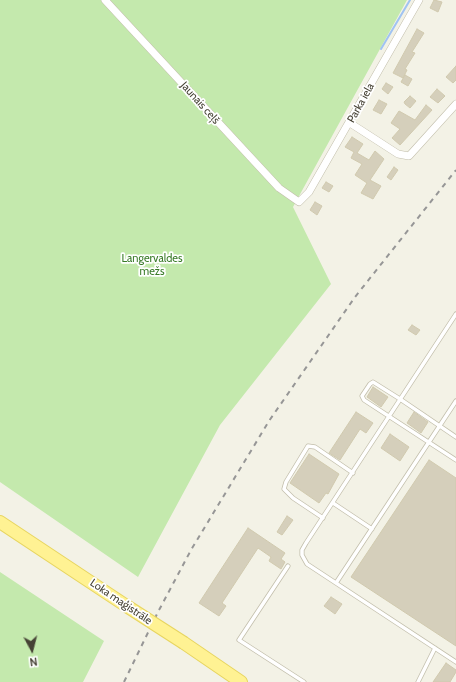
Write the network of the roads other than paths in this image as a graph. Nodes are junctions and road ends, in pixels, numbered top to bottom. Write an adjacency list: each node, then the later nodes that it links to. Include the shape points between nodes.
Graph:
1 (105, 0): 5 (street, Jaunais ceļš, via 274,182)
2 (419, 0): 4 (street, Parka iela)
3 (456, 104): 4 (street, via 409,156 398,154)
4 (350, 123): 5 (street, Parka iela, via 309,192)
5 (299, 202)
6 (456, 314): 7 (lane)
7 (400, 398): 9 (lane); 9 (lane, via 373,382 370,384 362,398); 10 (lane)
8 (456, 401): 10 (lane)
9 (389, 415): 12 (lane); 14 (lane)
10 (439, 426): 11 (lane); 12 (lane)
11 (456, 437)
12 (429, 442): 13 (lane); 18 (lane)
13 (456, 460)
14 (353, 473): 15 (lane); 16 (lane, via 315,447 308,446 286,482 284,490)
15 (333, 503): 16 (lane); 18 (lane)
16 (323, 518): 20 (lane, via 302,550 302,555 307,564)
17 (0, 522): 23 (main road, Loka maģistrāle, bridge)
18 (372, 529): 20 (lane)
19 (288, 566): 24 (lane, via 239,640)
20 (336, 583): 21 (lane)
21 (435, 648): 22 (lane); 25 (lane)
22 (456, 662)
23 (241, 682)
24 (304, 682)
25 (418, 682)

